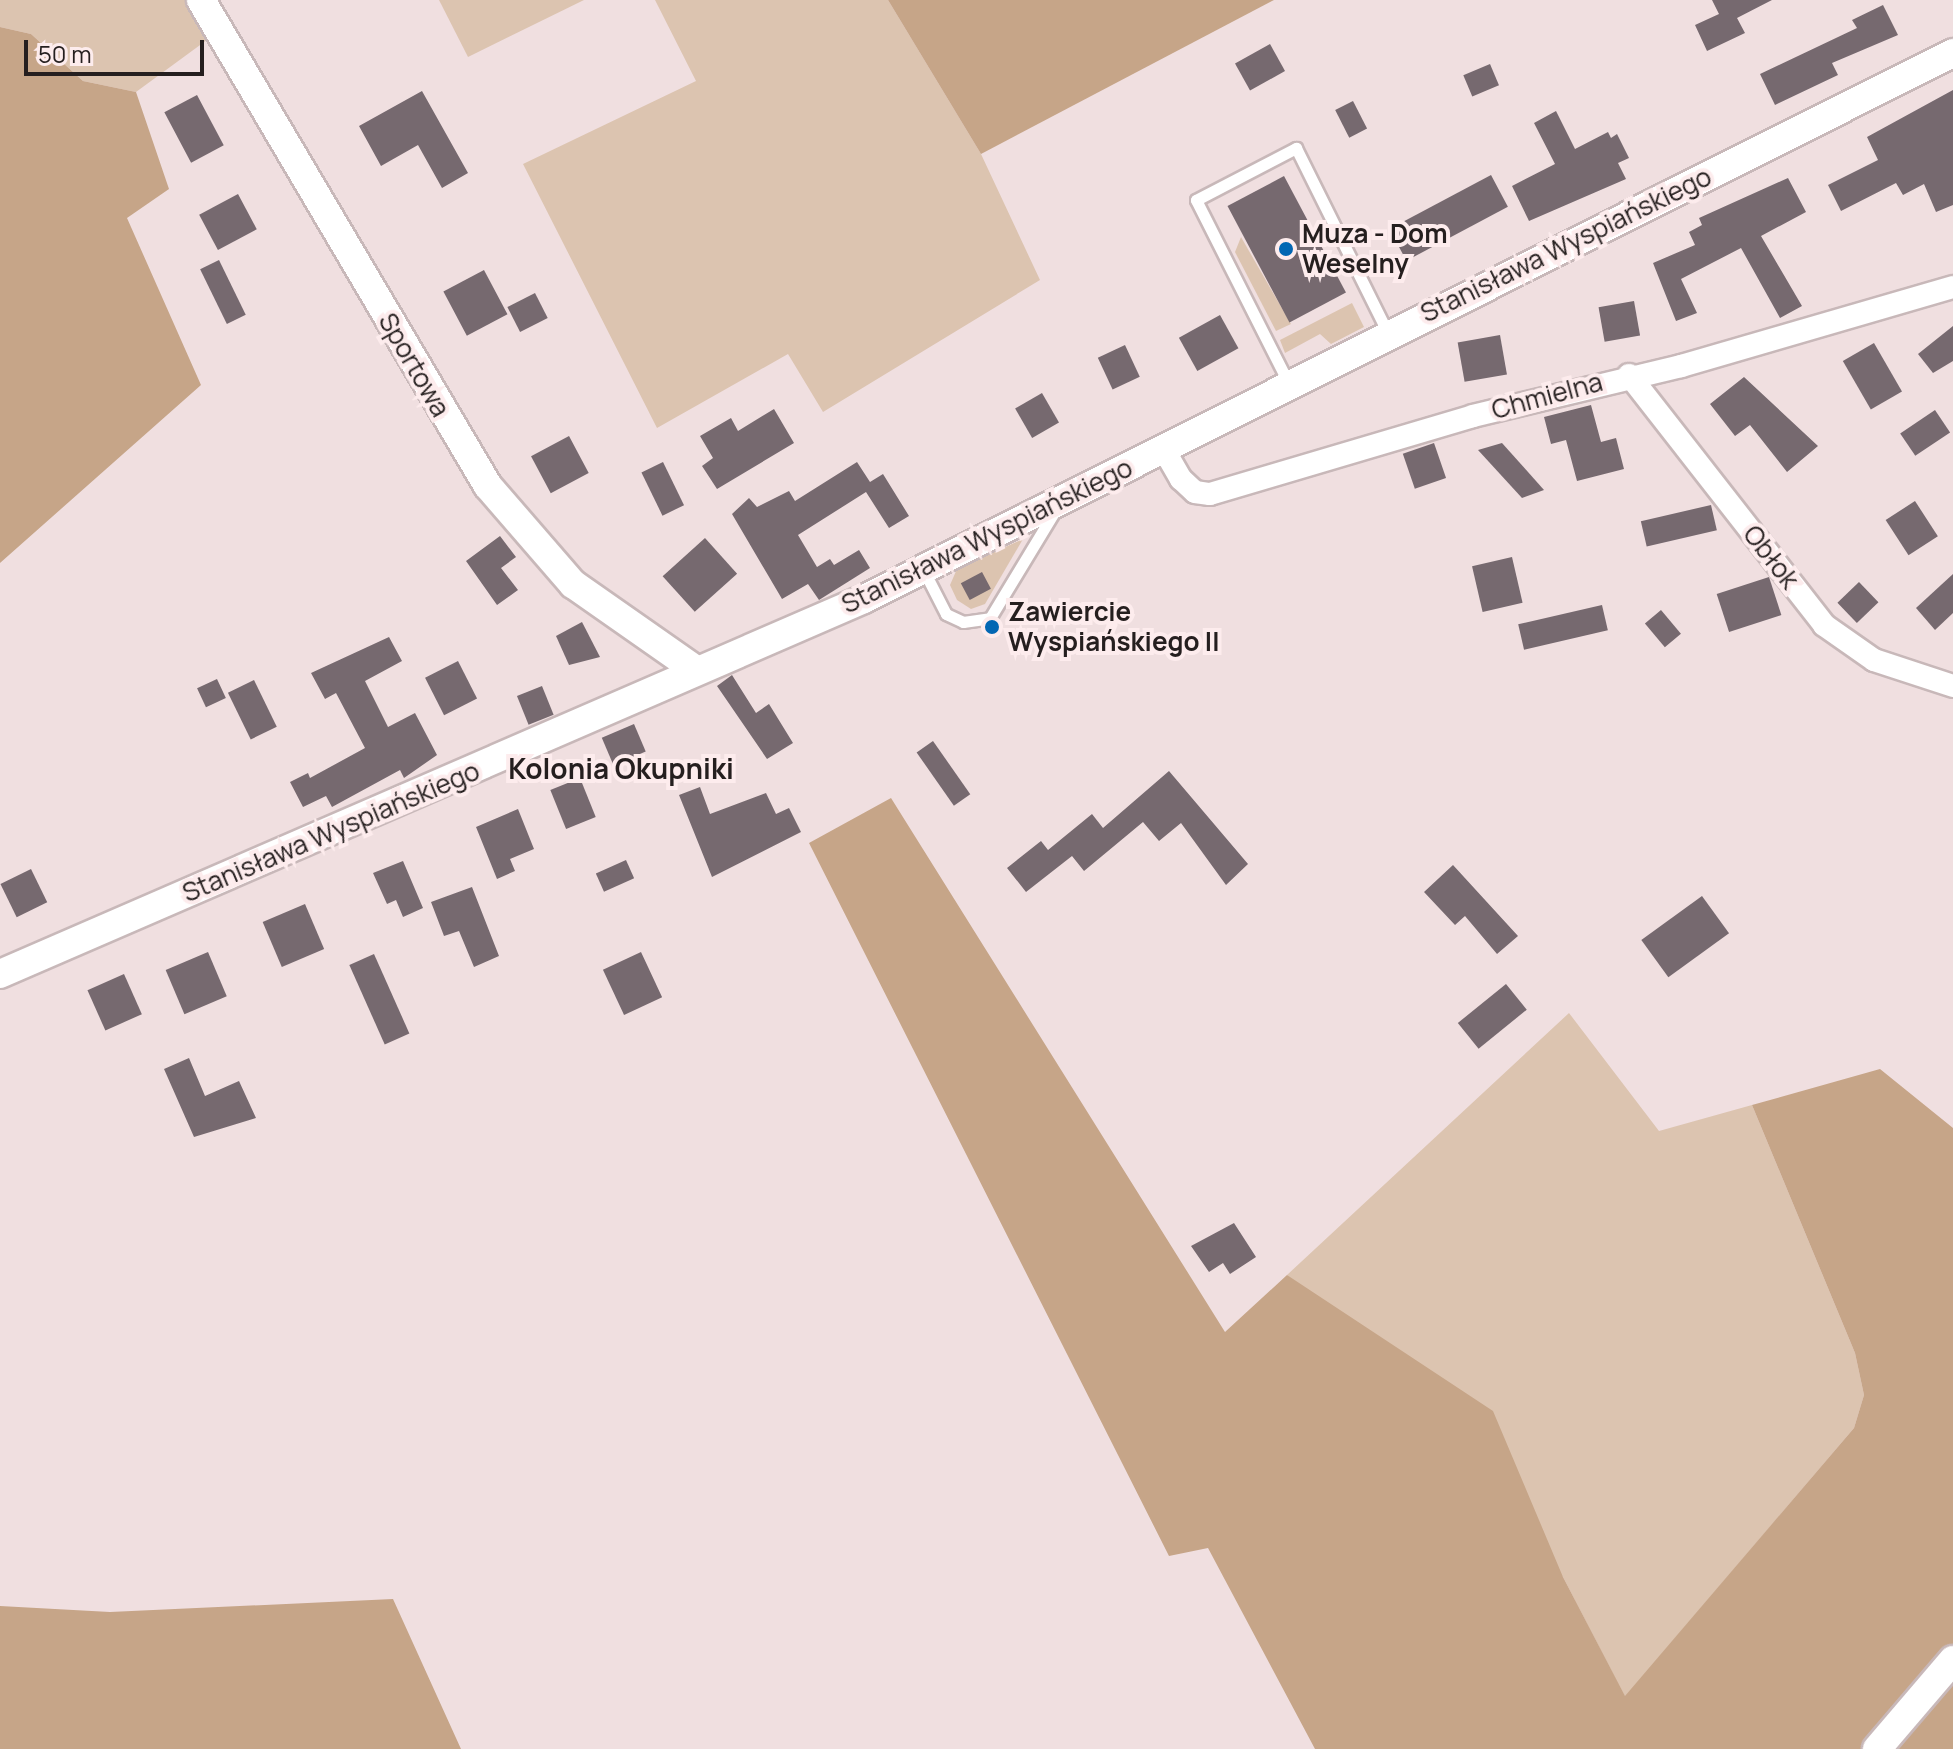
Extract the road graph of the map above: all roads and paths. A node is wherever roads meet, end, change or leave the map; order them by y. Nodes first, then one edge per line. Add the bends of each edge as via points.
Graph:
1 (201, 0) edge
2 (1953, 53) edge
3 (1953, 287) edge
4 (1388, 333) junction
5 (1629, 375) junction
6 (1288, 382) junction
7 (1163, 448) junction
8 (1062, 500) junction
9 (924, 570) junction
10 (696, 670) junction
11 (1953, 686) edge
12 (0, 974) edge
13 (1953, 1660) edge
14 (1877, 1749) edge

1 - 10 street, Sportowa via 488,486 573,584
2 - 4 street, Stanisława Wyspiańskiego
3 - 5 street, Chmielna
4 - 6 street, Stanisława Wyspiańskiego
4 - 6 lane via 1296,148 1196,200
5 - 7 street, Chmielna via 1210,494 1195,492 1181,479
5 - 11 street, Obłok via 1834,636 1901,672
6 - 7 street, Stanisława Wyspiańskiego
7 - 8 street, Stanisława Wyspiańskiego
8 - 9 street, Stanisława Wyspiańskiego
8 - 9 lane via 990,618 963,622 946,614
9 - 10 street, Stanisława Wyspiańskiego
10 - 12 street, Stanisława Wyspiańskiego
13 - 14 street

